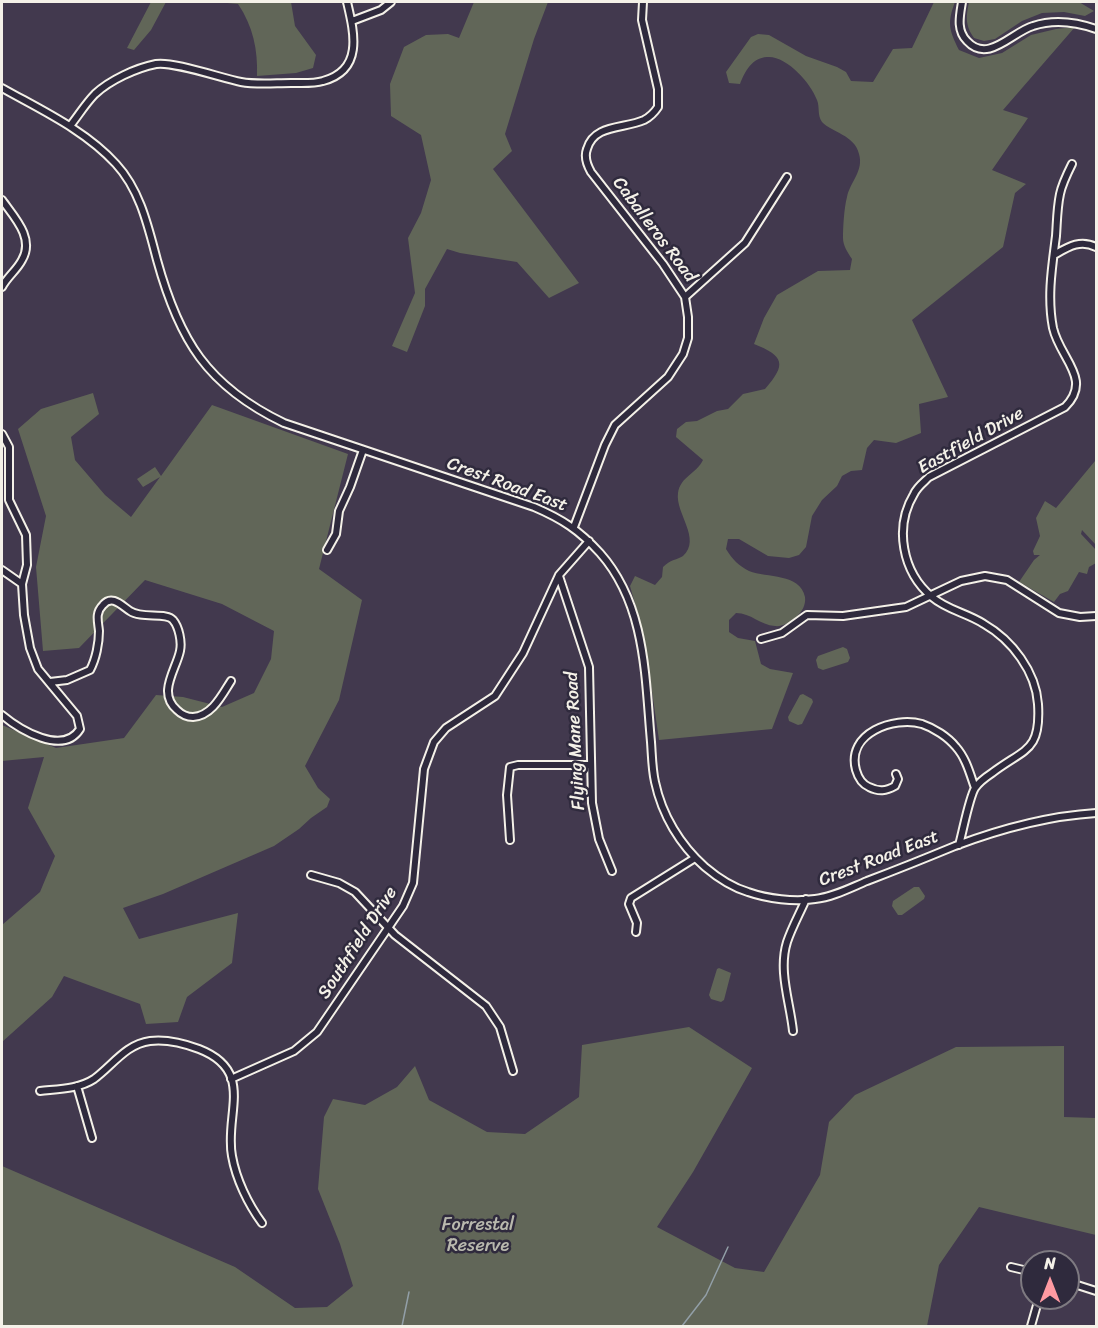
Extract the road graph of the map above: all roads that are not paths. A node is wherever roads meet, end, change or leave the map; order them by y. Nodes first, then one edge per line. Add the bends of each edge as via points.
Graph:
1 (346, 2) edge
2 (391, 2) edge
3 (643, 2) edge
4 (962, 2) edge
5 (352, 21) junction
6 (1096, 29) edge
7 (2, 88) edge
8 (70, 126) junction
9 (1072, 164) dead end
10 (787, 177) dead end
11 (2, 200) edge
12 (1096, 247) edge
13 (1054, 255) junction
14 (2, 287) edge
15 (686, 297) junction
16 (2, 434) edge
17 (363, 450) junction
18 (574, 527) junction
19 (589, 541) junction
20 (327, 550) dead end
21 (2, 570) edge
22 (559, 575) junction
23 (22, 584) junction
24 (931, 596) junction
25 (1096, 616) edge
26 (761, 639) dead end
27 (231, 681) dead end
28 (50, 682) junction
29 (2, 715) edge
30 (590, 765) junction
31 (896, 774) dead end
32 (975, 788) junction
33 (1096, 813) edge
34 (510, 840) dead end
35 (959, 845) junction
36 (695, 858) junction
37 (612, 871) dead end
38 (311, 875) dead end
39 (806, 899) junction
40 (388, 928) junction
41 (636, 932) dead end
42 (794, 1031) dead end
43 (513, 1071) dead end
44 (231, 1079) junction
45 (77, 1086) junction
46 (40, 1091) dead end
47 (92, 1138) dead end
48 (262, 1223) dead end
49 (1011, 1267) dead end
50 (1020, 1269) edge
51 (1080, 1286) edge
52 (1096, 1291) edge
53 (1035, 1310) edge
54 (1030, 1326) edge

1 - 5 street
2 - 5 street
3 - 15 street, Caballeros Road via 642,20 658,88 658,107 647,119 595,135 587,146 586,160 591,172
4 - 6 street via 962,35 979,49 998,46 1033,26 1079,23
5 - 8 street via 355,49 350,61 341,72 322,82 243,82 159,63 126,75 95,94
7 - 8 street, Crest Road East
8 - 17 street, Crest Road East via 116,164 131,186 181,327 210,372 257,410
9 - 13 street via 1060,195
10 - 15 street via 745,243
11 - 14 street via 22,229 27,244 22,260
12 - 13 street via 1075,244
13 - 24 street, Eastfield Drive via 1050,286 1053,329 1075,375 1077,390 1065,407 929,477 915,491 902,525 903,549
15 - 18 street, Caballeros Road via 688,338 683,354 668,376 615,425
16 - 23 street via 9,447 9,500 26,534 27,565
17 - 18 street, Crest Road East via 534,507
17 - 20 street via 339,511 336,534
18 - 19 street, Crest Road East
19 - 22 street, Southfield Drive
19 - 36 street, Crest Road East via 611,566 635,616 655,782 670,824
21 - 23 street
22 - 30 street, Flying Mane Road via 589,667
22 - 40 street, Southfield Drive via 523,653 495,696 446,728 429,751 423,769 413,883
23 - 28 street via 30,648 38,669
24 - 25 street via 967,579 996,577 1059,613
24 - 26 street via 906,607 861,614 807,615 782,633
24 - 32 street, Eastfield Drive via 1002,636 1016,651 1034,684 1038,702 1036,737 1030,747
27 - 28 street via 209,711 189,717 180,713 168,696 181,649 174,620 136,615 111,601 100,609 97,648 90,670
28 - 29 street via 77,716 80,729 75,736 63,741 35,736
30 - 34 street via 510,767
30 - 37 street, Flying Mane Road via 595,821
31 - 32 street via 895,786 888,790 867,787 855,767 859,746 878,727 921,724 943,734 957,747
32 - 35 street
33 - 35 street, Crest Road East via 1034,822
35 - 39 street, Crest Road East via 841,892
36 - 39 street, Crest Road East via 731,886 749,893
36 - 41 street via 631,898
38 - 40 street via 355,892
39 - 42 street via 784,958
40 - 43 street via 486,1006 500,1027
40 - 44 street, Southfield Drive via 317,1032 294,1051
44 - 45 street via 218,1060 206,1053 159,1040 131,1048 94,1079
44 - 48 street via 235,1099 232,1156 247,1197
45 - 46 street
45 - 47 street
49 - 50 street
51 - 52 street
53 - 54 street

